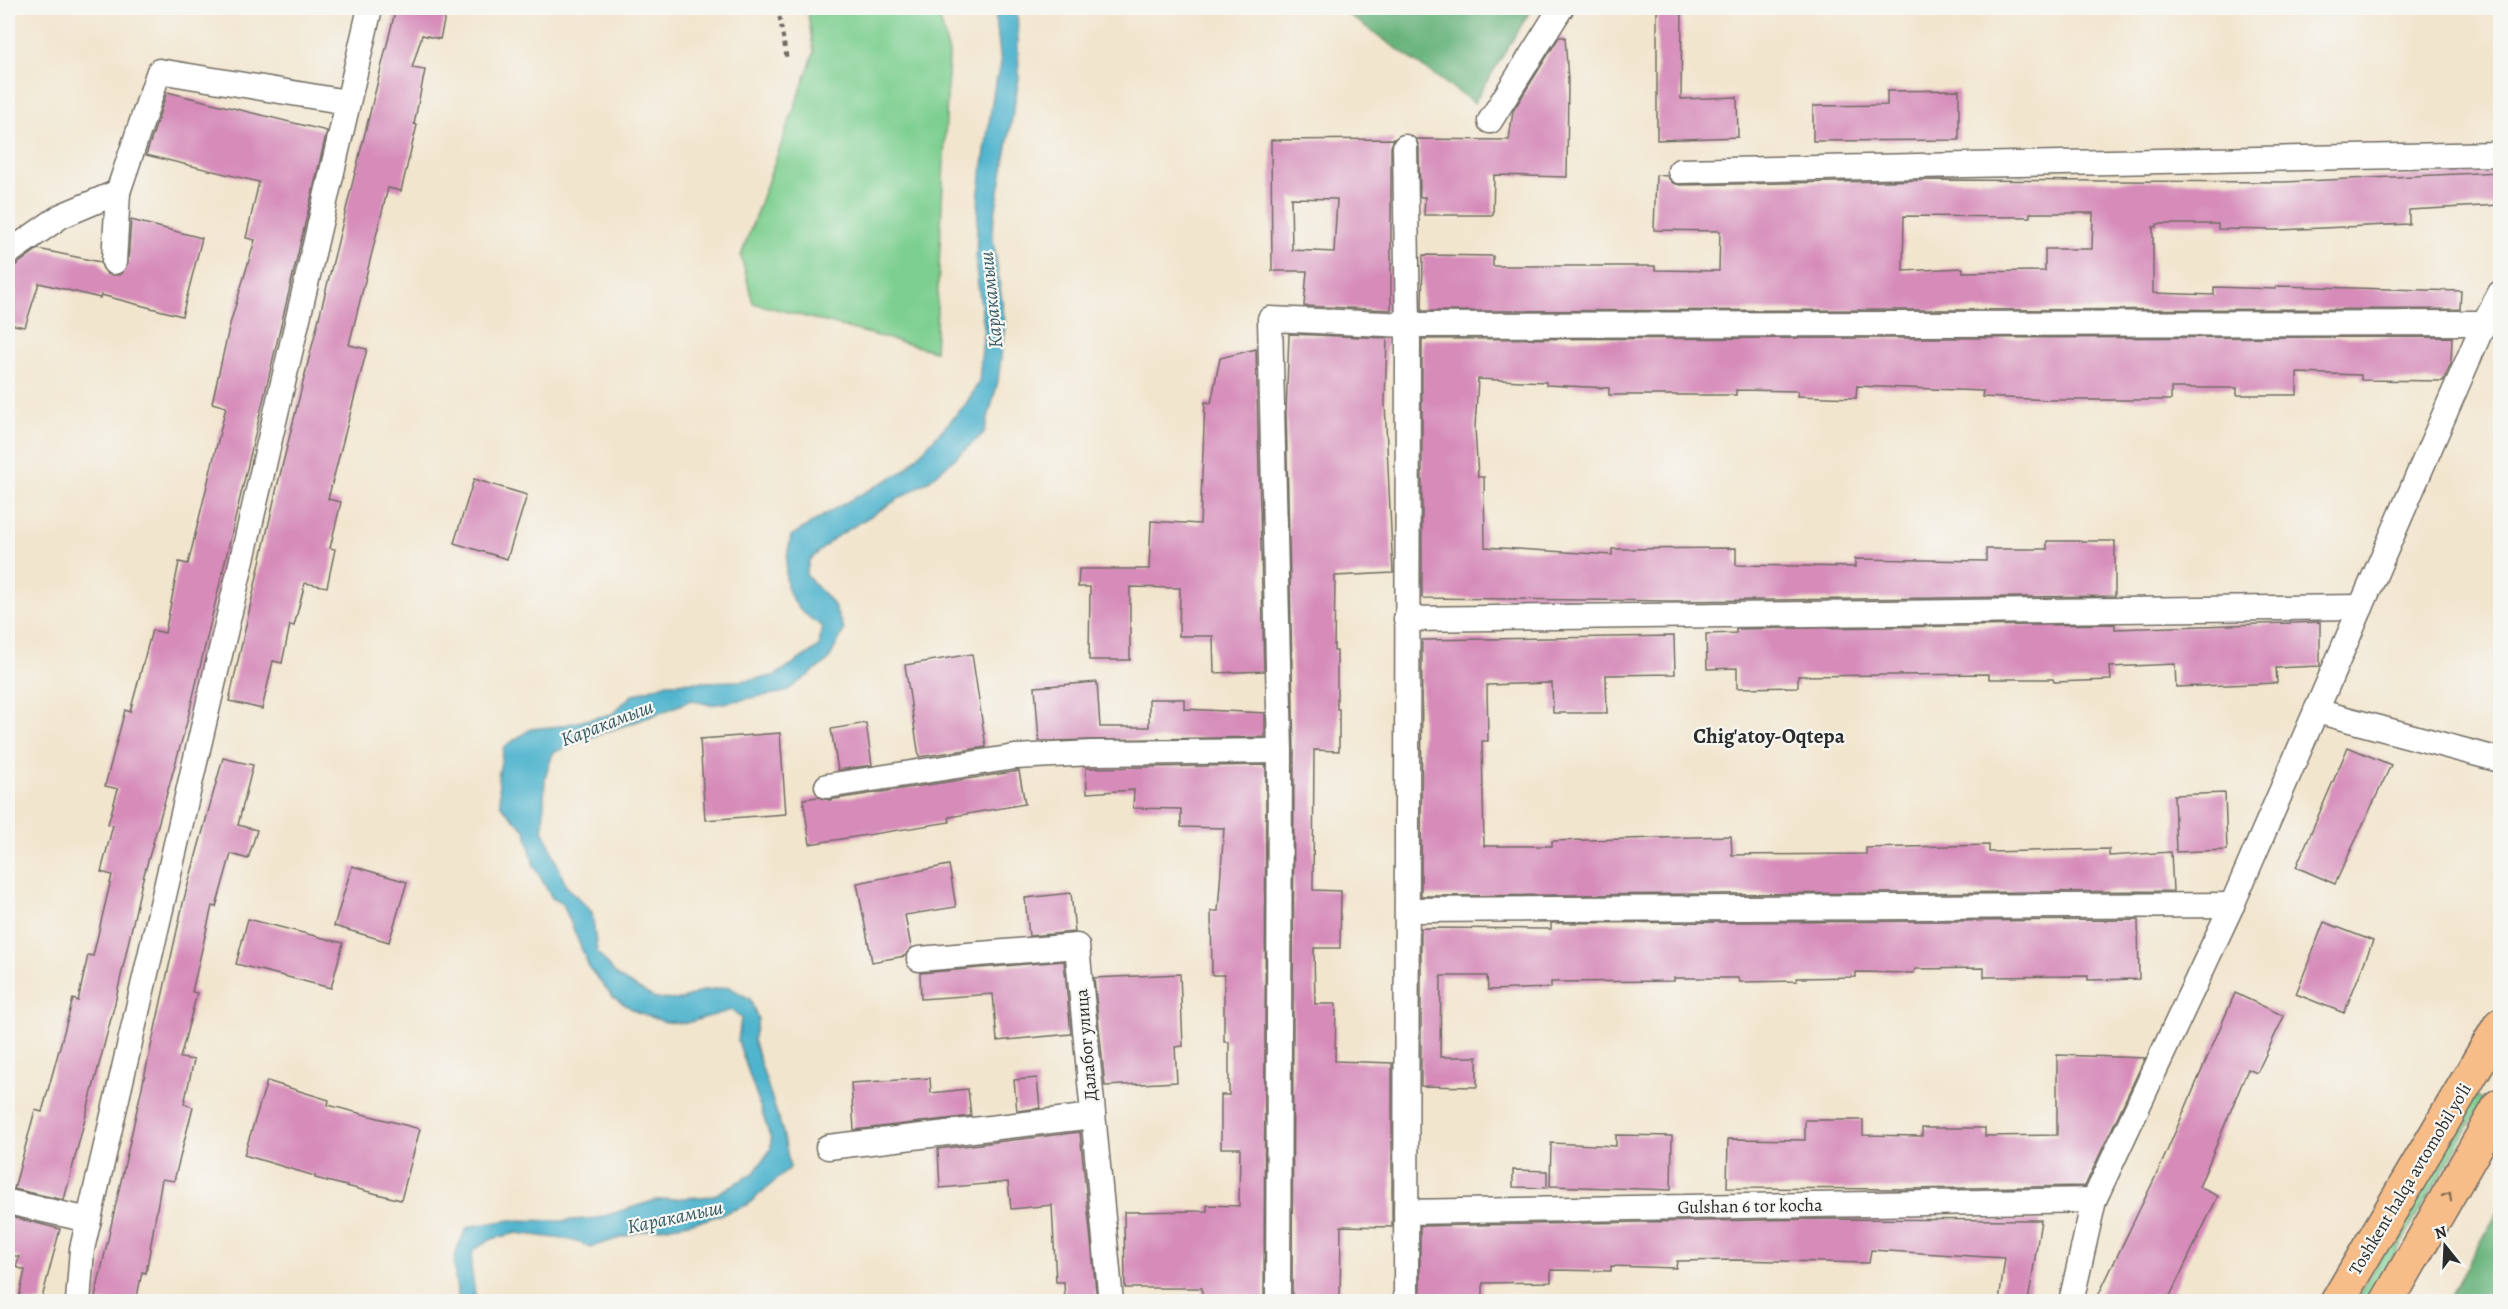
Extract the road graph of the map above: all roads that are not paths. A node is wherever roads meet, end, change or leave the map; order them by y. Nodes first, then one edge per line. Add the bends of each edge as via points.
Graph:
1 (370, 8) edge
2 (1561, 8) edge
3 (347, 102) junction
4 (1490, 121) dead end
5 (1405, 147) dead end
6 (2500, 154) edge
7 (1680, 171) dead end
8 (118, 192) junction
9 (8, 253) edge
10 (114, 262) dead end
11 (2500, 293) edge
12 (2484, 322) junction
13 (1408, 325) junction
14 (2361, 607) junction
15 (1406, 620) junction
16 (2316, 711) junction
17 (1280, 751) junction
18 (2500, 760) edge
19 (827, 786) dead end
20 (2232, 905) junction
21 (1408, 910) junction
22 (919, 959) dead end
23 (2500, 1025) edge
24 (2486, 1080) edge
25 (2500, 1106) edge
26 (1093, 1116) junction
27 (828, 1147) dead end
28 (2094, 1200) junction
29 (8, 1202) edge
30 (1406, 1212) junction
31 (89, 1220) junction
32 (78, 1302) edge
33 (1111, 1302) edge
34 (1278, 1302) edge
35 (1406, 1302) edge
36 (2071, 1302) edge
37 (2337, 1302) edge
38 (2387, 1302) edge

1 - 3 street
2 - 4 street
3 - 8 street via 159,71
3 - 31 street
5 - 13 street
6 - 7 street
8 - 9 street via 61,216
8 - 10 street
11 - 12 street
12 - 13 street
12 - 14 street
13 - 15 street
13 - 17 street via 1270,319
14 - 15 street
14 - 16 street
15 - 21 street
16 - 18 street
16 - 20 street
17 - 19 street via 1015,757
17 - 34 street
20 - 21 street
20 - 28 street
21 - 30 street
22 - 26 street, Далабог улица via 1077,946
23 - 24 highway, Toshkent halqa avtomobil yo'li
24 - 37 highway, Toshkent halqa avtomobil yo'li
38 -> 25 highway
26 - 27 street
26 - 33 street, Далабог улица
28 - 30 street, Gulshan 6 tor kocha
28 - 36 street
29 - 31 street
30 - 35 street
31 - 32 street via 82,1249

